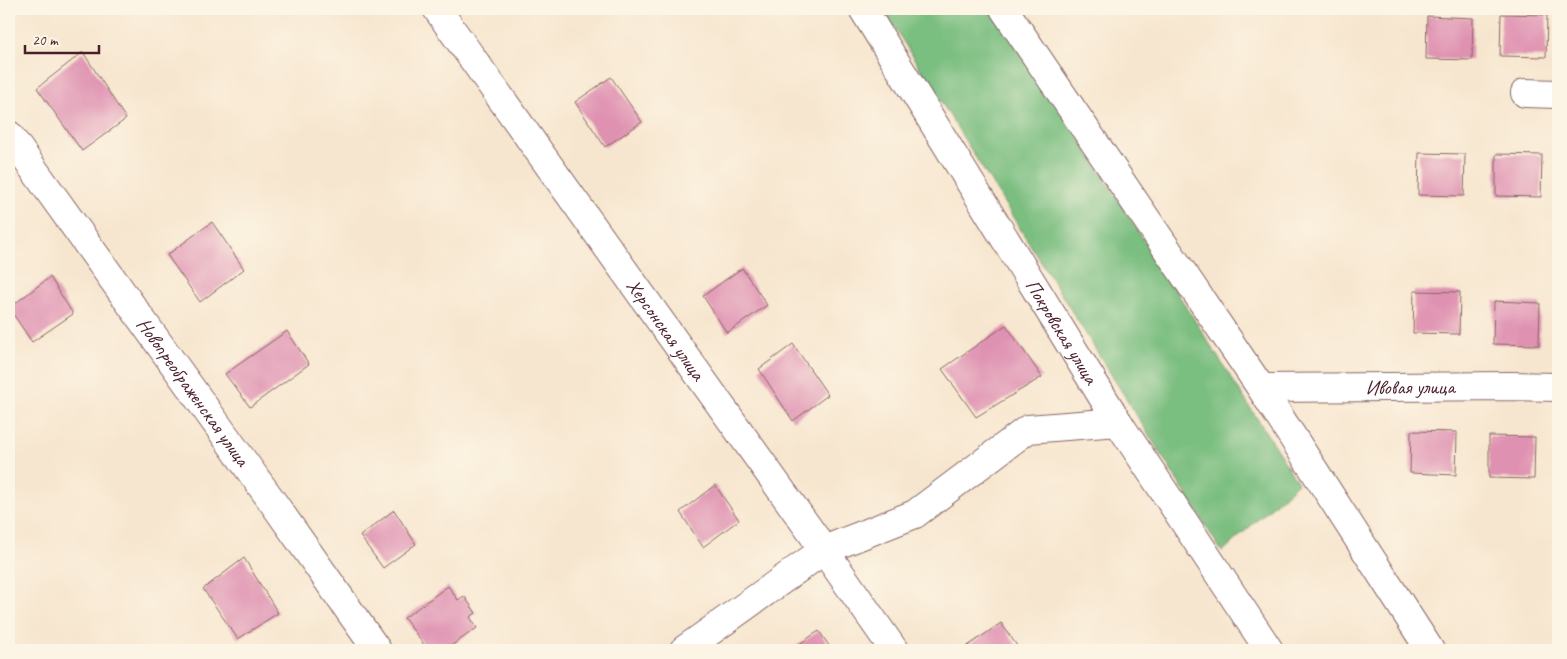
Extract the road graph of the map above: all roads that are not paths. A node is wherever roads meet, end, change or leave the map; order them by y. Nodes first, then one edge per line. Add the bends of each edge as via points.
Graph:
1 (437, 9) edge
2 (863, 9) edge
3 (1004, 9) edge
4 (1525, 93) dead end
5 (1558, 94) edge
6 (9, 135) edge
7 (1558, 387) edge
8 (1261, 388) junction
9 (1118, 422) junction
10 (824, 550) junction
11 (377, 650) edge
12 (684, 650) edge
13 (894, 650) edge
14 (1269, 650) edge
15 (1430, 650) edge

1 - 10 street, Херсонская улица
2 - 9 street, Покровская улица
3 - 8 street
4 - 5 street
6 - 11 street, Новопреображенская улица
7 - 8 street, Ивовая улица
8 - 15 street
9 - 10 street via 1028,429 915,514
9 - 14 street, Покровская улица
10 - 12 street
10 - 13 street, Херсонская улица

